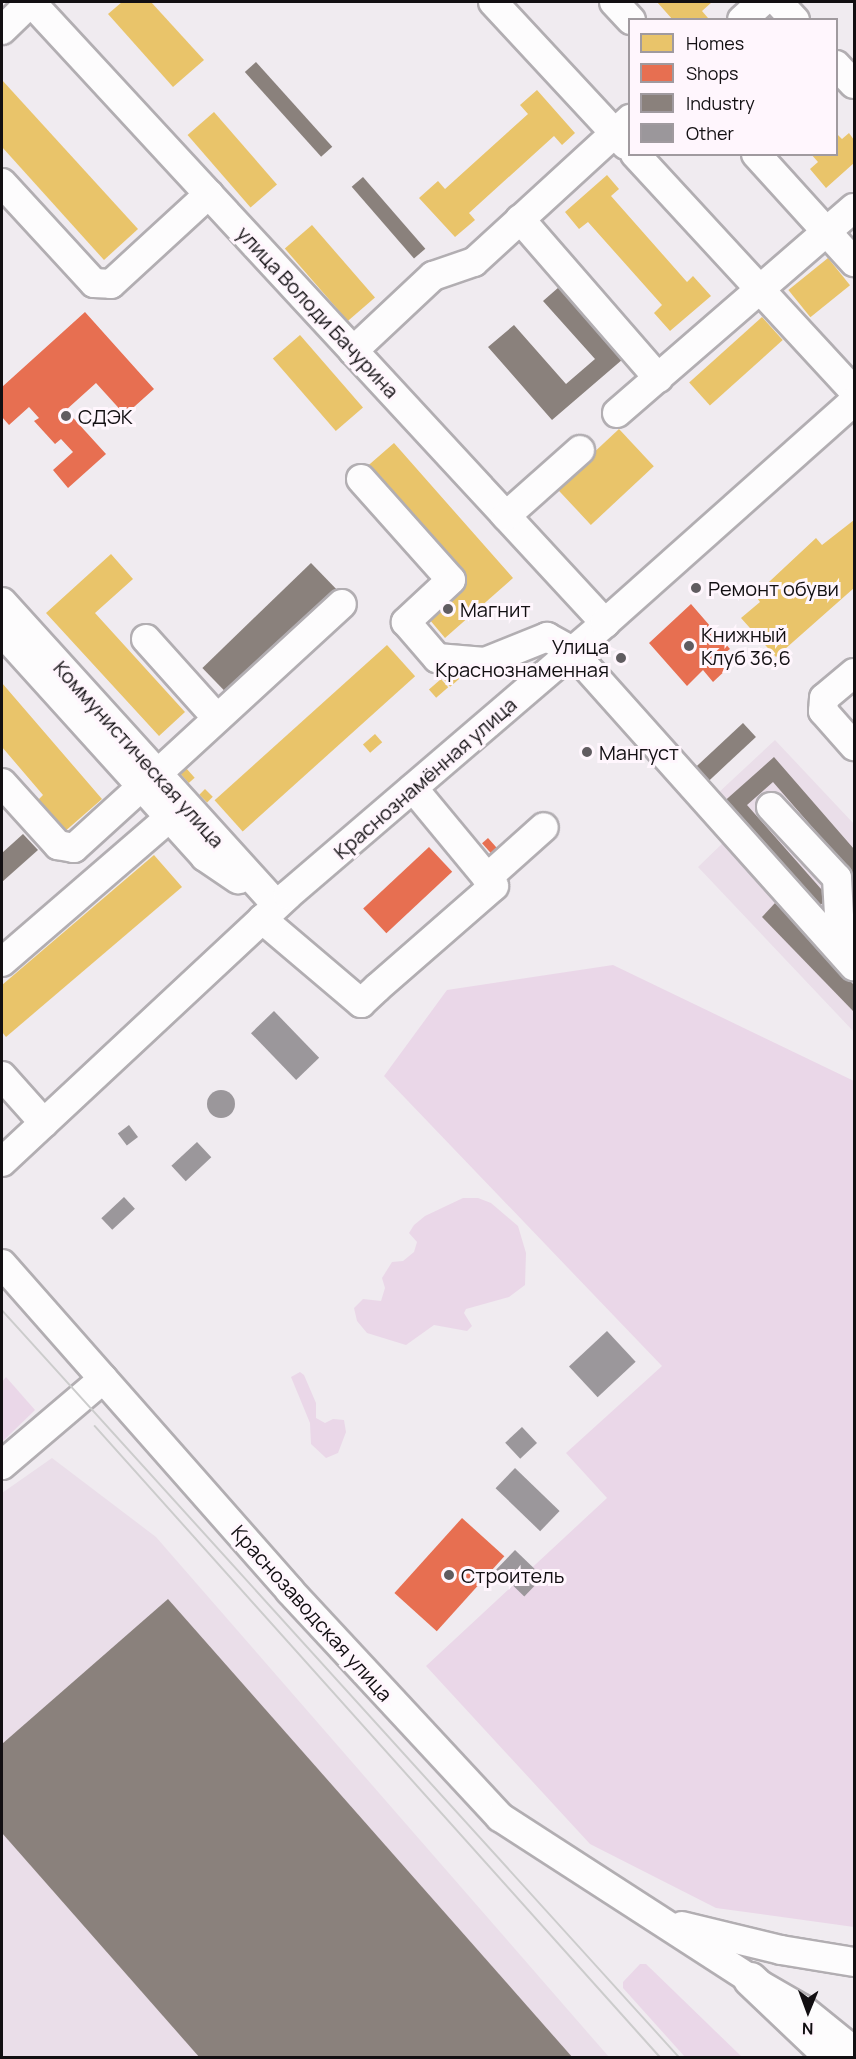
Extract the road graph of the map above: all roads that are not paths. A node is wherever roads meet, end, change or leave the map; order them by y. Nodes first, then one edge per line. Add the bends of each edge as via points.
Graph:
1 (31, 2) edge
2 (493, 2) edge
3 (614, 2) edge
4 (762, 2) edge
5 (778, 2) edge
6 (629, 18) edge
7 (744, 18) edge
8 (793, 18) edge
9 (2, 30) edge
10 (838, 66) edge
11 (855, 84) edge
12 (624, 134) edge
13 (636, 156) edge
14 (758, 156) edge
15 (2, 183) edge
16 (209, 194) junction
17 (855, 208) edge
18 (520, 219) junction
19 (827, 232) junction
20 (855, 262) edge
21 (760, 289) junction
22 (353, 351) junction
23 (658, 378) junction
24 (855, 392) edge
25 (855, 400) edge
26 (617, 413) dead end
27 (580, 450) dead end
28 (361, 479) dead end
29 (506, 516) junction
30 (2, 602) edge
31 (342, 604) dead end
32 (605, 623) junction
33 (2, 632) edge
34 (146, 639) dead end
35 (572, 651) junction
36 (855, 673) edge
37 (217, 718) junction
38 (855, 746) edge
39 (149, 780) junction
40 (2, 783) edge
41 (413, 788) junction
42 (771, 807) dead end
43 (177, 811) junction
44 (544, 827) dead end
45 (487, 878) junction
46 (269, 913) junction
47 (848, 958) edge
48 (2, 962) edge
49 (2, 1076) edge
50 (44, 1123) junction
51 (2, 1162) edge
52 (2, 1264) edge
53 (102, 1379) junction
54 (2, 1465) edge
55 (659, 1920) junction
56 (855, 1962) edge
57 (750, 1979) junction
58 (855, 2050) edge
59 (833, 2058) edge

1 - 9 street
1 - 16 street, улица Володи Бачурина
2 - 12 street
3 - 6 street
4 - 7 street
5 - 8 street
10 - 11 street
12 - 18 street
13 - 21 street
14 - 19 street
15 - 16 street via 94,283 111,284
16 - 22 street, улица Володи Бачурина
17 - 19 street
18 - 22 street via 474,262 433,276
18 - 23 street
19 - 20 street
19 - 21 street
21 - 23 street
21 - 24 street
22 - 29 street, улица Володи Бачурина
23 - 26 street
25 - 32 street, Краснознамённая улица
27 - 29 street
28 - 35 street via 451,580 406,622 437,658 485,662 547,637
29 - 32 street, улица Володи Бачурина
30 - 39 street, Коммунистическая улица
31 - 37 street
32 - 35 street, Краснознамённая улица
33 - 39 street
34 - 37 street
35 - 41 street, Краснознамённая улица
35 - 47 street
36 - 38 street via 824,699 823,711
37 - 39 street
39 - 40 street via 74,848 58,845
39 - 43 street, Коммунистическая улица
41 - 45 street
41 - 46 street, Краснознамённая улица
42 - 47 street via 837,878
43 - 46 street, Коммунистическая улица
43 - 48 street
44 - 45 street
45 - 46 street, Коммунистическая улица via 494,886 361,1003
46 - 50 street, Краснознамённая улица
49 - 50 street
50 - 51 street, Краснознамённая улица
52 - 53 street, Краснозаводская улица
53 - 54 street
53 - 55 street, Краснозаводская улица via 290,1591 500,1817
55 - 56 street via 780,1950
55 - 57 street, Краснозаводская улица
57 - 58 street, Краснозаводская улица via 802,2009
57 - 59 main road

